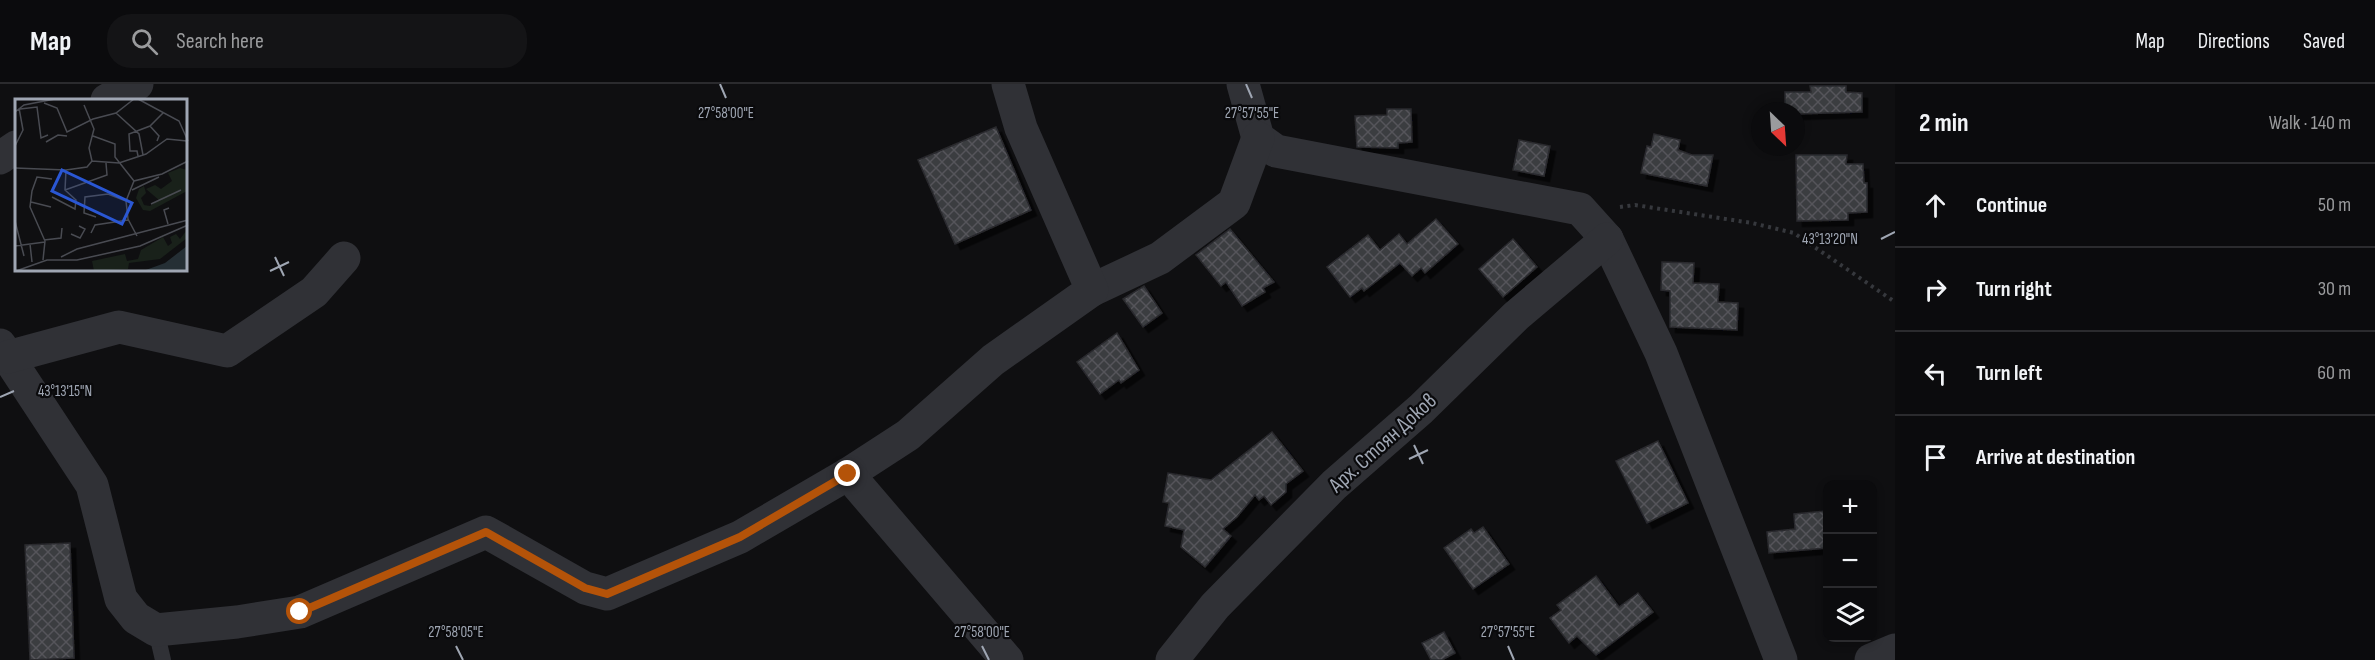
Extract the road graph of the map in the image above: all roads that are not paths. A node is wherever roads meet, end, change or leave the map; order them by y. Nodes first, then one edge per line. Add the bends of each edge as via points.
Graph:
1 (137, 84) edge
2 (1008, 84) edge
3 (1243, 84) edge
4 (109, 99) edge
5 (1258, 138) junction
6 (15, 148) edge
7 (0, 158) edge
8 (1607, 239) junction
9 (344, 258) dead end
10 (1092, 290) junction
11 (4, 351) edge
12 (848, 474) junction
13 (160, 645) edge
14 (1895, 650) edge
15 (1007, 660) edge
16 (1172, 660) edge
17 (1781, 660) edge
18 (1871, 660) edge

1 - 4 street
2 - 10 street via 1021,128
3 - 5 street
5 - 8 street via 1276,151 1580,209
5 - 10 street via 1234,202 1160,258
6 - 7 street
8 - 16 street, Арх. Стоян Доков via 1516,316 1421,409 1334,485 1215,606
8 - 17 street via 1661,353
9 - 11 street via 314,292 227,351 119,327
10 - 12 street via 993,360 908,435
11 - 13 street via 92,485 121,599
12 - 13 street via 740,537 607,594 585,588 486,532 300,612 237,622
12 - 15 street
14 - 18 street

